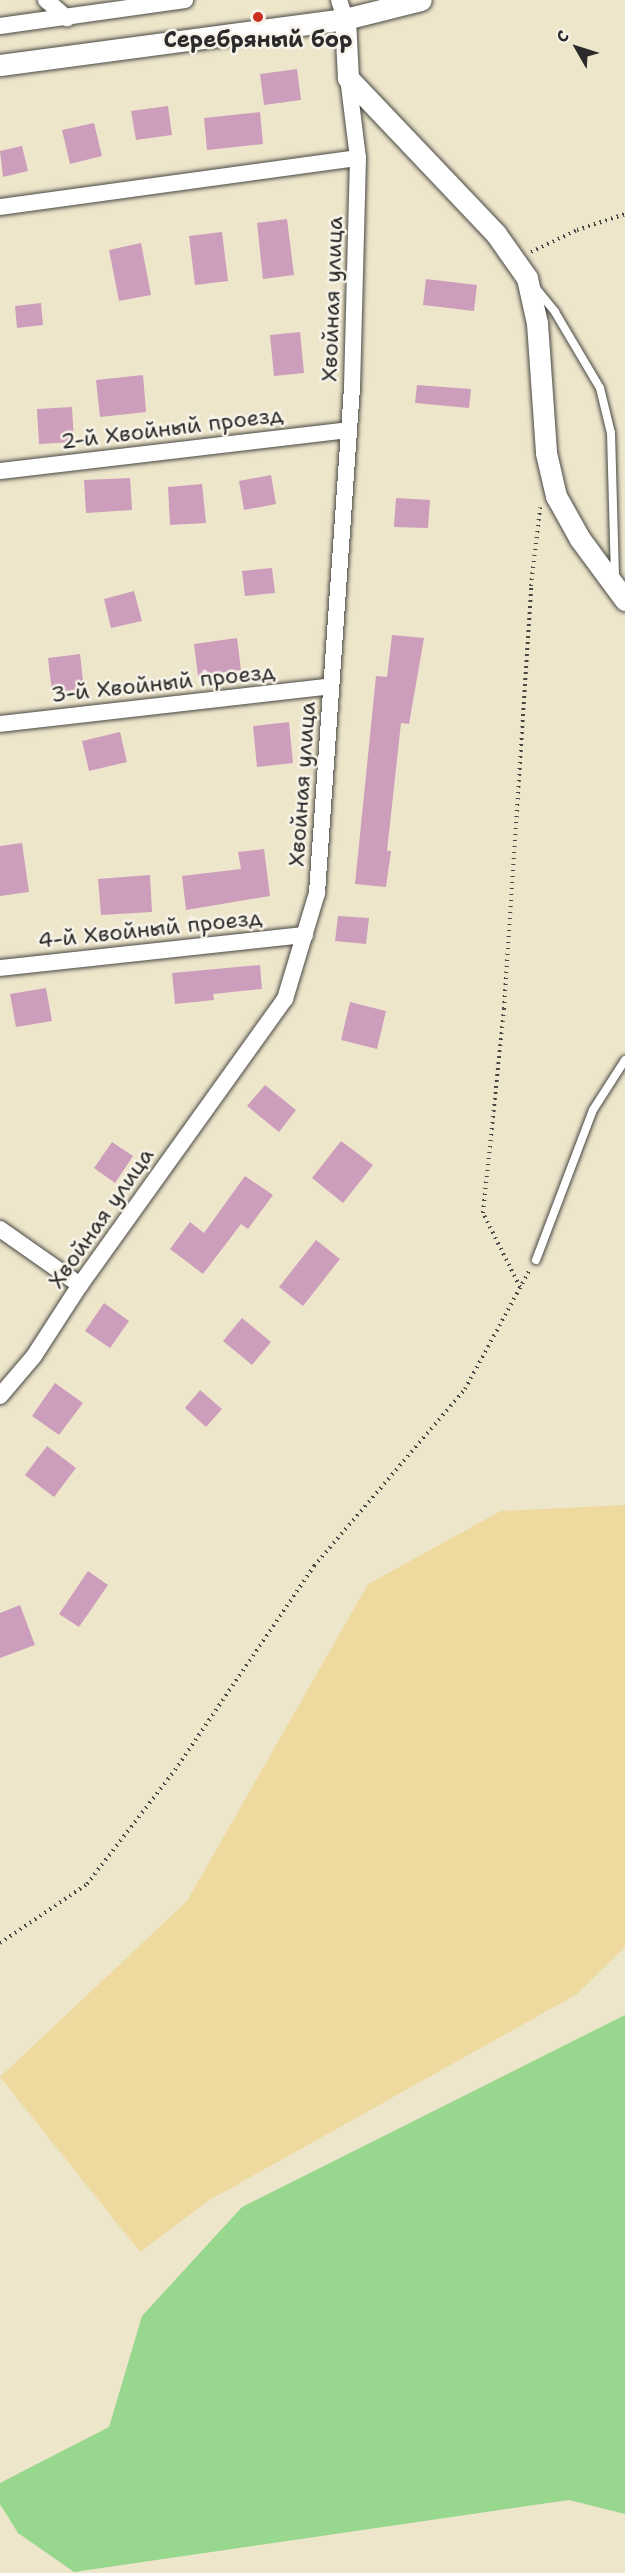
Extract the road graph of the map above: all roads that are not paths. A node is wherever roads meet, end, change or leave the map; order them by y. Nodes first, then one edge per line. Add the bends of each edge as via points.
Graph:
1 (46, 0) edge
2 (185, 0) edge
3 (421, 0) edge
4 (342, 9) edge
5 (67, 18) junction
6 (0, 26) edge
7 (0, 66) edge
8 (348, 78) junction
9 (358, 158) junction
10 (0, 207) edge
11 (527, 278) junction
12 (349, 430) junction
13 (0, 471) edge
14 (620, 593) edge
15 (331, 686) junction
16 (0, 724) edge
17 (305, 934) junction
18 (0, 968) edge
19 (625, 1060) edge
20 (0, 1229) edge
21 (536, 1260) road end
22 (80, 1285) junction
23 (0, 1396) edge

1 - 5 street
2 - 5 street
3 - 4 street
4 - 7 street
4 - 8 street
5 - 6 street
8 - 9 street, Хвойная улица
8 - 11 street via 496,234
9 - 10 street
9 - 12 street, Хвойная улица
11 - 14 street via 537,323 546,453 556,496 580,539
11 - 14 lane via 555,312 600,388 611,433
12 - 13 street, 2-й Хвойный проезд
12 - 15 street, Хвойная улица
15 - 16 street, 3-й Хвойный проезд
15 - 17 street, Хвойная улица via 317,893
17 - 18 street, 4-й Хвойный проезд
17 - 22 street, Хвойная улица via 285,999
19 - 21 lane via 593,1110
20 - 22 street
22 - 23 street, Хвойная улица via 34,1356

